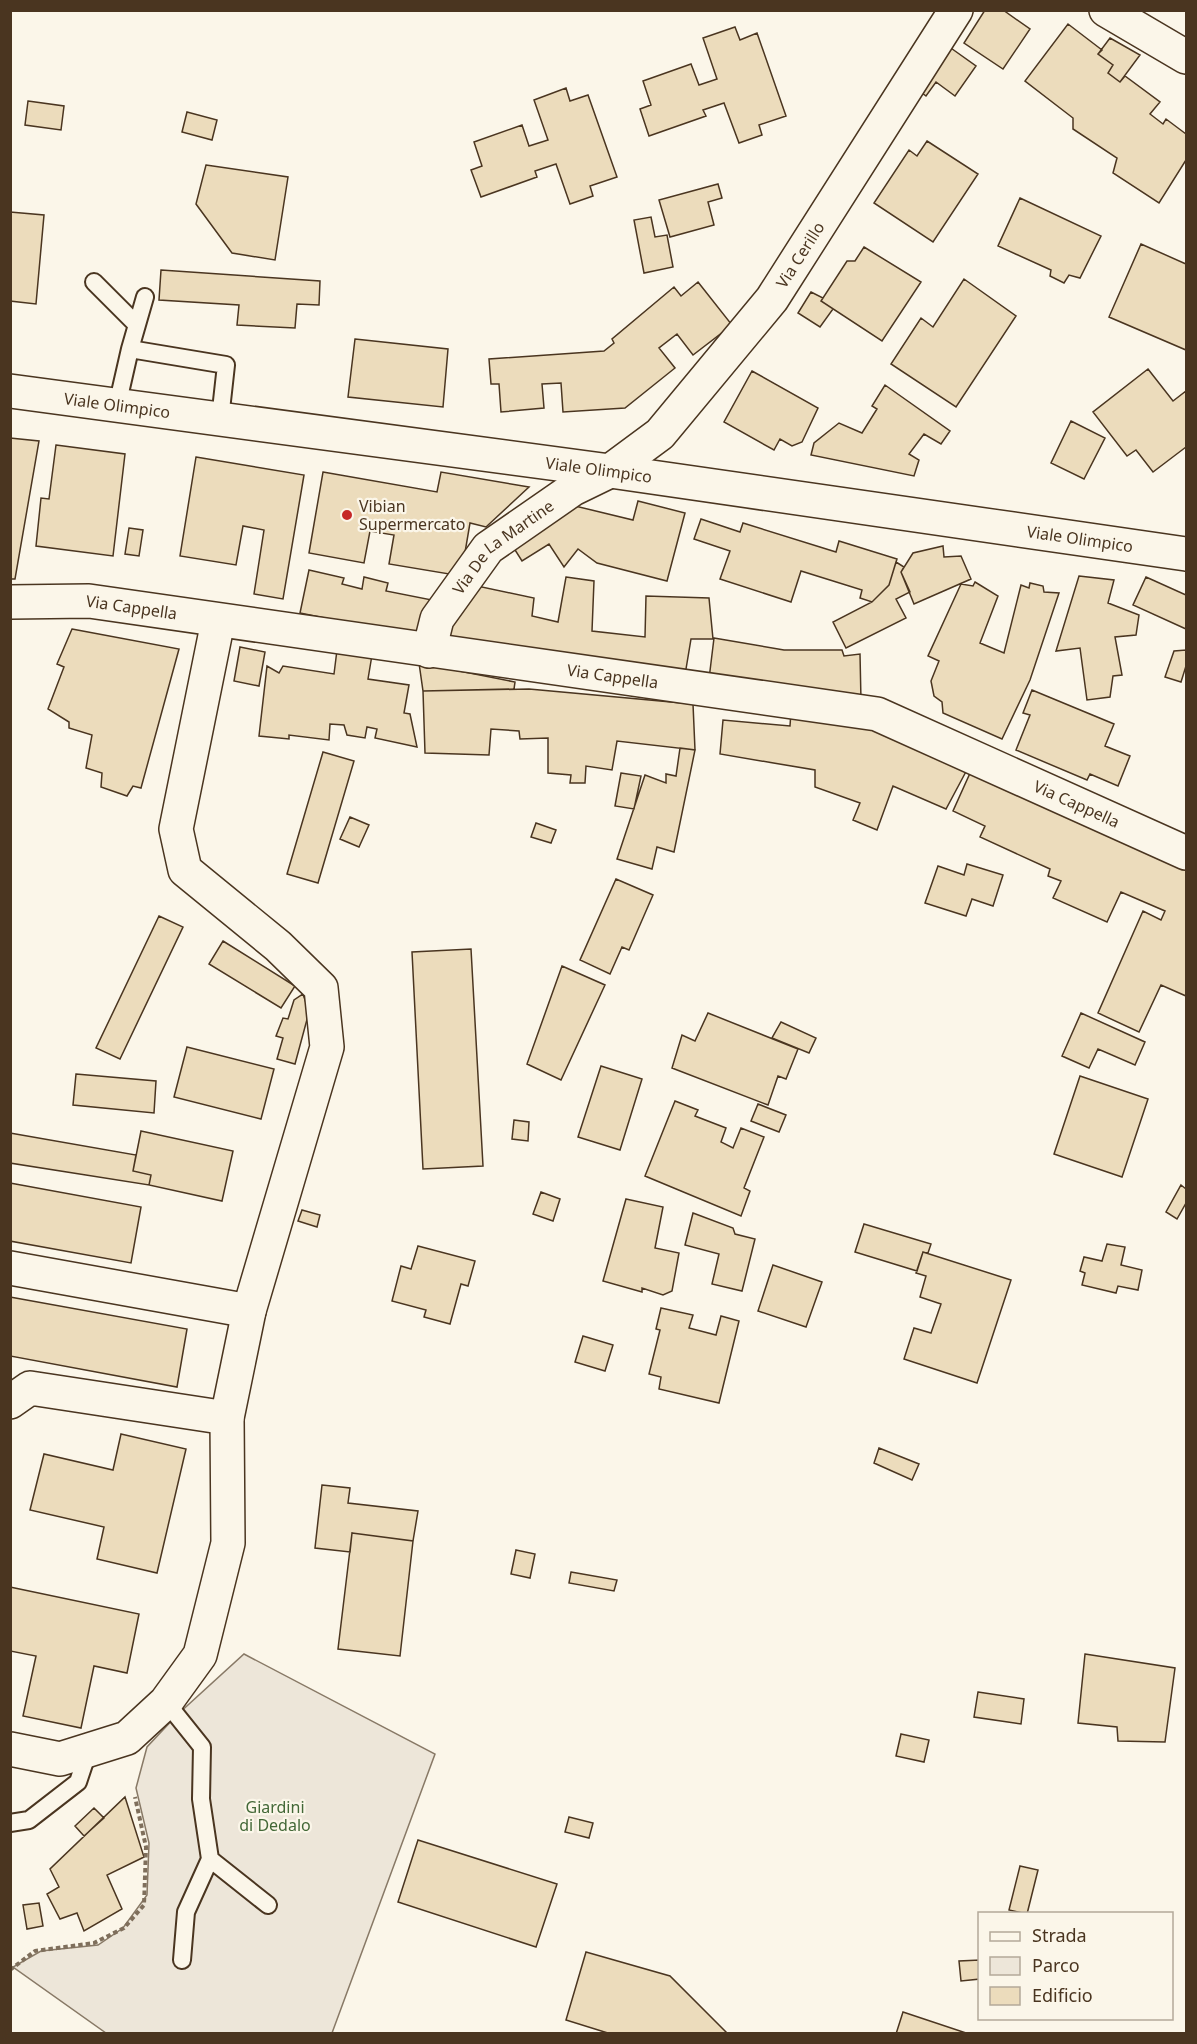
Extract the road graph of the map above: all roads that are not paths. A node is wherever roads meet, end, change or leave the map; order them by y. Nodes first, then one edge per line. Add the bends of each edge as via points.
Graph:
1 (956, 10) edge
2 (1106, 10) edge
3 (1186, 57) edge
4 (94, 282) dead end
5 (145, 297) dead end
6 (137, 325) junction
7 (130, 349) junction
8 (10, 391) edge
9 (117, 406) junction
10 (220, 418) junction
11 (610, 471) junction
12 (1186, 554) edge
13 (10, 602) edge
14 (218, 621) junction
15 (429, 651) junction
16 (1186, 853) edge
17 (10, 1268) edge
18 (249, 1311) junction
19 (10, 1402) edge
20 (227, 1418) junction
21 (166, 1702) junction
22 (10, 1749) edge
23 (88, 1752) junction
24 (10, 1823) edge
25 (210, 1859) junction
26 (268, 1905) dead end
27 (182, 1960) dead end

1 - 11 street, Via Cerillo via 772,299 660,434
2 - 3 street
4 - 6 lane
5 - 6 lane
6 - 7 lane
7 - 9 lane
7 - 10 lane via 226,365
8 - 9 street, Viale Olimpico
9 - 10 street, Viale Olimpico
10 - 11 street, Viale Olimpico
11 - 12 street, Viale Olimpico
11 - 15 street, Via De La Martine via 573,489 488,548 437,619
13 - 14 street, Via Cappella via 89,601
14 - 15 street, Via Cappella
14 - 18 street via 176,828 185,870 278,946 321,988 327,1047
15 - 16 street, Via Cappella via 877,714
17 - 18 street
18 - 20 street
19 - 20 street via 30,1388
20 - 21 street via 228,1543 200,1655
21 - 23 street via 127,1738
21 - 25 lane via 202,1747 201,1799
22 - 23 street via 60,1759
23 - 24 lane via 78,1782 29,1820
25 - 26 lane
25 - 27 lane via 186,1912

